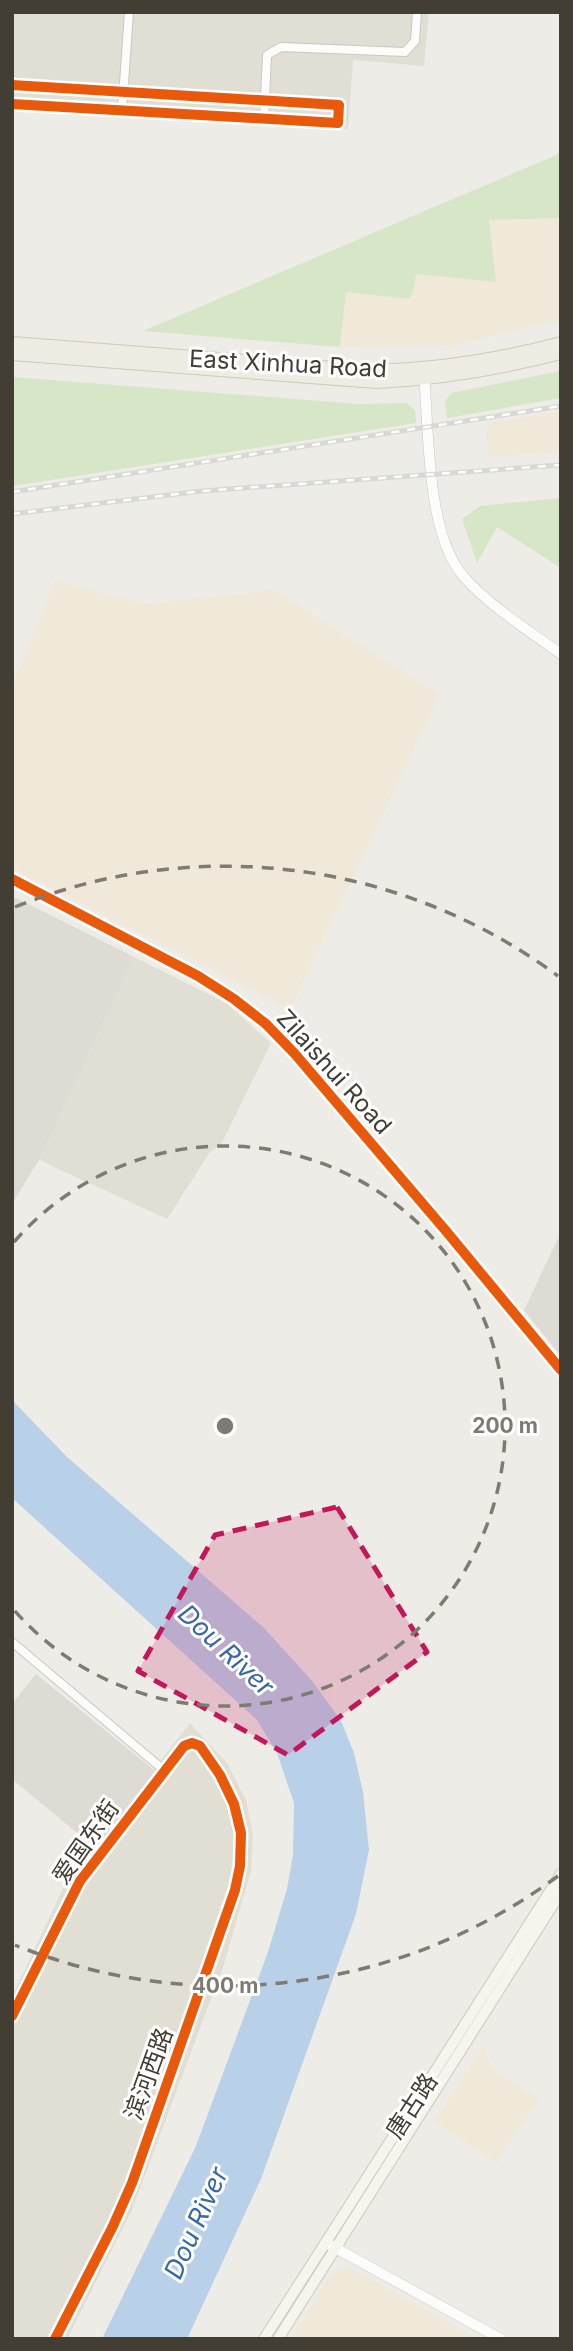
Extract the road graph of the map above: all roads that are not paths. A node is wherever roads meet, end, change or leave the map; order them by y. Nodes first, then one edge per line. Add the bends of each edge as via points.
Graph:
1 (129, 12) edge
2 (417, 12) edge
3 (12, 85) edge
4 (124, 92) junction
5 (264, 101) junction
6 (12, 104) edge
7 (122, 111) junction
8 (264, 119) junction
9 (12, 343) edge
10 (561, 343) edge
11 (561, 353) edge
12 (12, 354) edge
13 (424, 375) junction
14 (561, 654) edge
15 (12, 879) edge
16 (561, 1370) edge
17 (12, 1642) edge
18 (192, 1743) joint
19 (165, 1771) junction
20 (561, 1874) edge
21 (561, 1892) edge
22 (12, 2016) edge
23 (330, 2245) junction
24 (55, 2339) edge
25 (264, 2339) edge
26 (278, 2339) edge
27 (501, 2339) edge

1 - 4 street
2 - 5 street via 415,41 405,52 281,47 267,55
3 - 4 street
4 - 5 street
4 - 7 street
5 - 8 street
5 - 8 street via 339,106 338,123
6 - 7 street
7 - 8 street
9 - 13 main road, East Xinhua Road
10 - 13 main road, East Xinhua Road
11 - 13 main road, East Xinhua Road via 500,369
12 - 13 main road, East Xinhua Road via 376,382
13 - 14 street via 435,510 448,552 461,575 483,596
15 - 16 street, Zilaishui Road via 198,976 266,1024
17 - 19 street
18 - 19 street, 爱国东街 via 184,1746
18 - 24 street, 滨河西路 via 200,1746 214,1765 234,1804 241,1833 235,1890 132,2183
19 - 22 street, 爱国东街 via 80,1881
20 - 23 main road, 唐古路
21 - 23 main road, 唐古路
23 - 25 main road, 唐古路
23 - 26 main road, 唐古路
23 - 27 street

